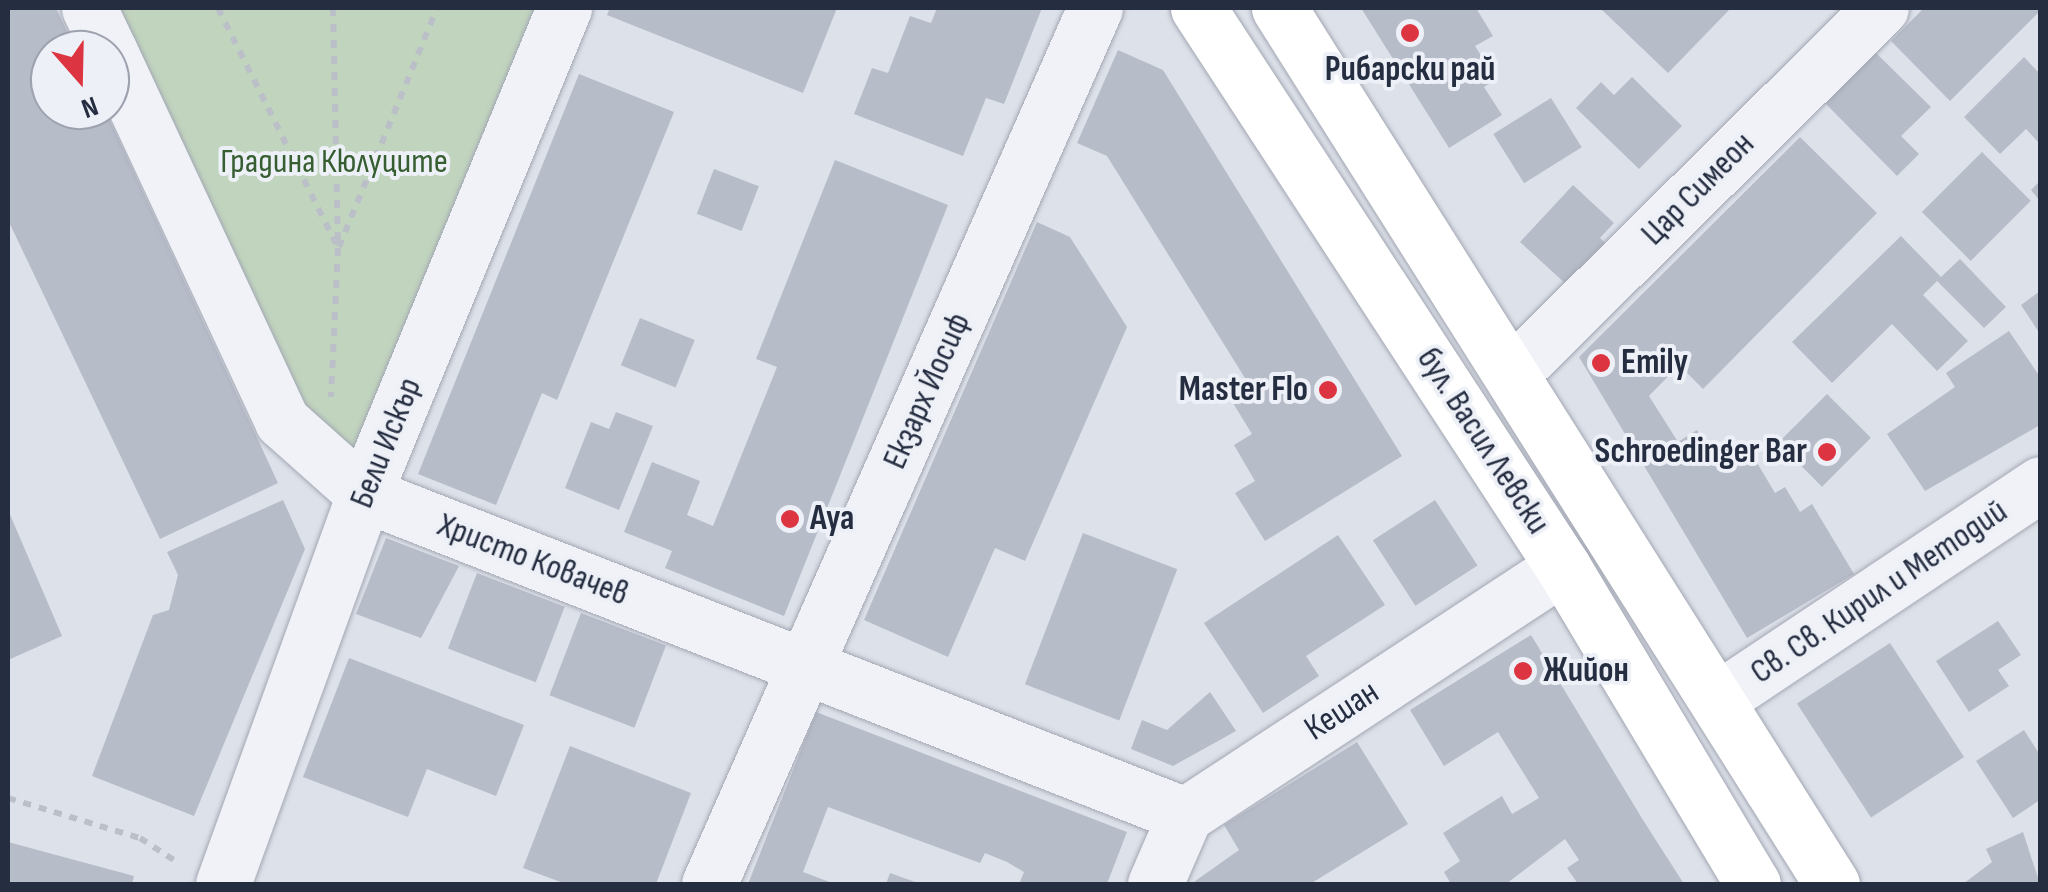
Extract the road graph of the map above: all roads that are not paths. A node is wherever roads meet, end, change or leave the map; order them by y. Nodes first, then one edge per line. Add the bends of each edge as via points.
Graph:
1 (564, 8) edge
2 (1095, 8) edge
3 (1198, 8) edge
4 (1279, 8) edge
5 (1881, 8) edge
6 (130, 94) edge
7 (1514, 372) junction
8 (2040, 484) edge
9 (364, 494) junction
10 (1564, 567) junction
11 (806, 667) junction
12 (1718, 699) junction
13 (1184, 815) junction
14 (202, 875) edge
15 (709, 884) edge
16 (1156, 884) edge
17 (1753, 884) edge
18 (1832, 884) edge

1 - 9 street, Бели Искър
2 - 11 street, Екзарх Йосиф
3 - 10 main road, бул. Васил Левски
4 - 7 main road, бул. Васил Левски
5 - 7 street, Цар Симеон
6 - 9 street, Христо Ковачев via 282,421
7 - 12 main road, бул. Васил Левски
8 - 12 street, Св. Св. Кирил и Методий
9 - 11 street, Христо Ковачев
9 - 14 street, Бели Искър
10 - 13 street, Кешан
10 - 17 main road, бул. Васил Левски
11 - 13 street, Христо Ковачев
11 - 15 street, Екзарх Йосиф
12 - 18 main road, бул. Васил Левски
13 - 16 street

